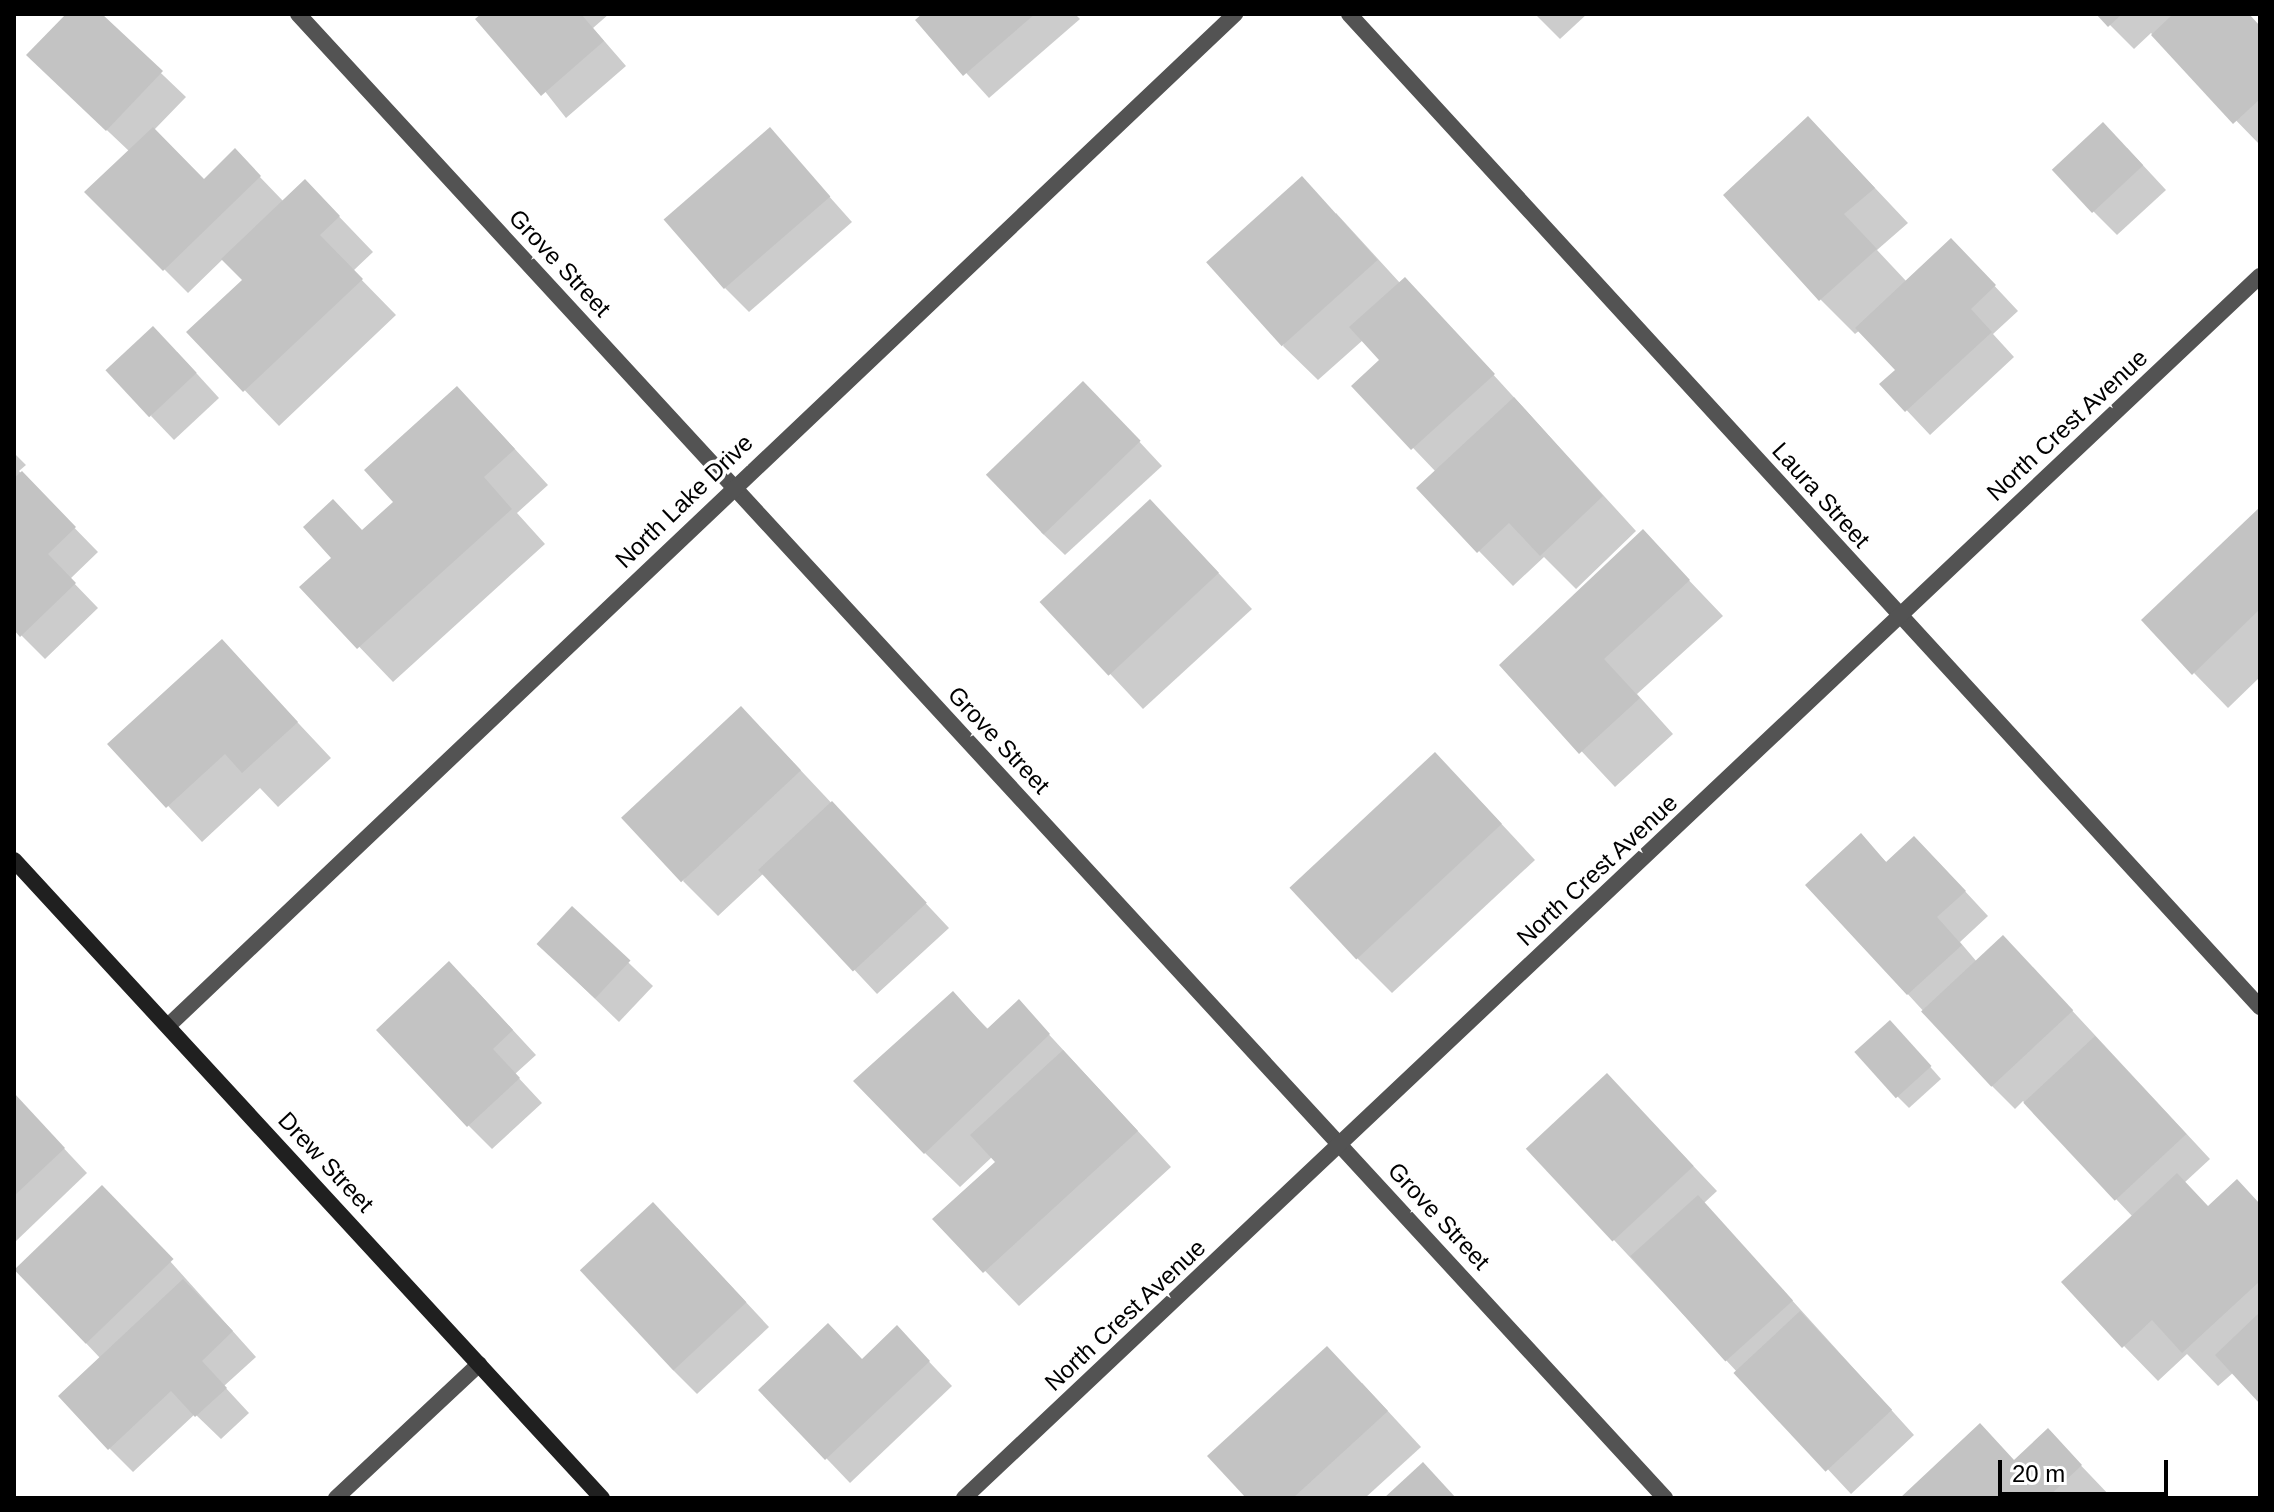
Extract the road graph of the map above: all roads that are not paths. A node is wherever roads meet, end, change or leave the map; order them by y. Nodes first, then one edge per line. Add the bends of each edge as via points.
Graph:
1 (298, 14) edge
2 (1235, 14) edge
3 (1349, 14) edge
4 (2260, 276) edge
5 (733, 487) junction
6 (1899, 617) junction
7 (14, 860) edge
8 (2260, 1007) edge
9 (168, 1026) junction
10 (1341, 1145) junction
11 (479, 1364) junction
12 (336, 1498) edge
13 (602, 1498) edge
14 (964, 1498) edge
15 (1665, 1498) edge

1 - 5 street, Grove Street
2 - 5 street, North Lake Drive
3 - 6 street, Laura Street
4 - 6 street, North Crest Avenue
5 - 9 street, North Lake Drive
5 - 10 street, Grove Street
6 - 8 street, Laura Street
6 - 10 street, North Crest Avenue
7 - 9 main road, Drew Street
9 - 11 main road, Drew Street
10 - 14 street, North Crest Avenue
10 - 15 street, Grove Street
11 - 12 street
11 - 13 main road, Drew Street

